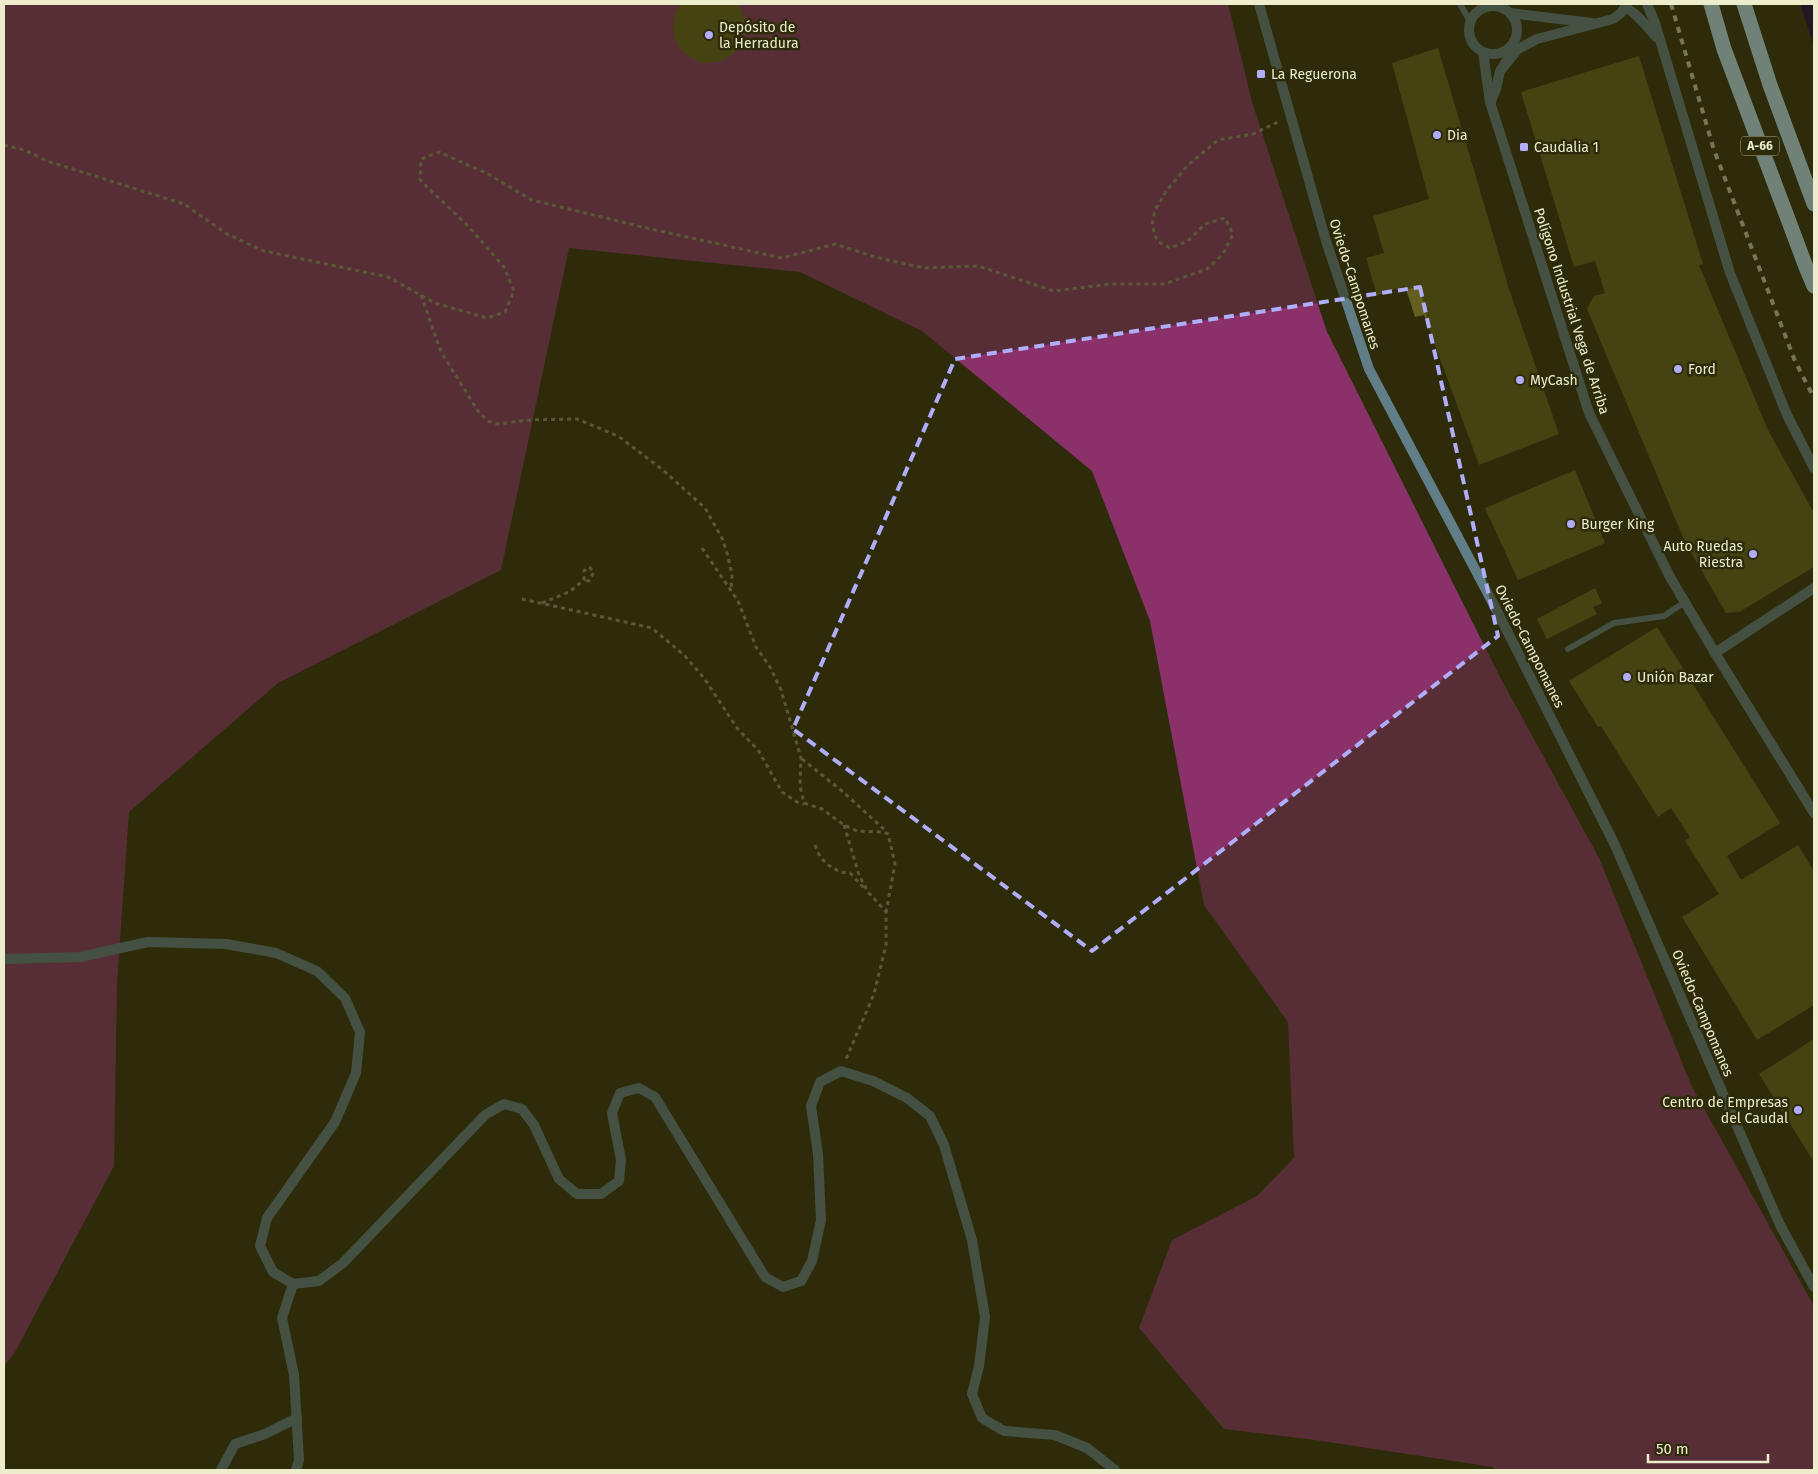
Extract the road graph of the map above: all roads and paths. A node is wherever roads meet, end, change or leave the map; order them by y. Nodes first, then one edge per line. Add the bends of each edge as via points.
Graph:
1 (1259, 4) edge
2 (1460, 4) edge
3 (1647, 4) edge
4 (1711, 4) edge
5 (1744, 4) edge
6 (1498, 5) edge
7 (1626, 5) edge
8 (1510, 13) junction
9 (1470, 21) junction
10 (1598, 24) junction
11 (1514, 41) junction
12 (1659, 41) junction
13 (1482, 52) junction
14 (1500, 71) junction
15 (1490, 102) junction
16 (1290, 116) junction
17 (4, 145) edge
18 (1814, 204) edge
19 (1814, 286) edge
20 (422, 295) junction
21 (1814, 468) edge
22 (702, 548) dead end
23 (584, 580) dead end
24 (1814, 588) edge
25 (731, 590) junction
26 (522, 599) dead end
27 (1685, 602) junction
28 (541, 603) junction
29 (1568, 649) dead end
30 (1715, 653) junction
31 (801, 758) junction
32 (810, 805) junction
33 (1814, 813) edge
34 (844, 825) junction
35 (888, 834) junction
36 (815, 845) dead end
37 (868, 892) junction
38 (886, 912) junction
39 (4, 959) edge
40 (841, 1072) junction
41 (293, 1284) junction
42 (1814, 1287) edge
43 (297, 1418) junction
44 (222, 1470) edge
45 (296, 1470) edge
46 (1115, 1470) edge

1 - 16 street, Oviedo-Campomanes
2 - 9 lane
3 - 12 street
4 - 19 highway, A-66 via 1724,49
5 - 18 highway, A-66
6 - 8 street
6 - 9 street via 1479,10
7 - 10 street via 1613,19
7 - 12 street via 1648,25
8 - 10 street
8 - 11 street via 1516,26
9 - 13 street, Polígono Industrial Vega de Arriba via 1469,36
10 - 14 street via 1528,43 1518,49
11 - 13 street via 1510,47 1497,53
11 - 14 lane
12 - 21 street via 1730,273 1787,415
13 - 15 street, Polígono Industrial Vega de Arriba
14 - 15 street
15 - 27 street, Polígono Industrial Vega de Arriba via 1589,413
16 - 20 path via 1252,134 1218,140 1188,165 1167,190 1155,210 1152,225 1158,241 1170,248 1188,241 1205,224 1225,218 1233,234 1223,254 1207,269 1164,284 1111,284 1054,291 978,266 924,268 835,244 782,258 532,200 488,174 439,152 422,159 420,180 468,226 504,267 514,291 505,312 486,318 436,303
16 - 42 street, Oviedo-Campomanes via 1326,241 1369,369 1614,844 1780,1225
17 - 20 path via 184,204 227,234 264,251 388,277
20 - 25 path via 441,352 488,421 497,424 576,419 618,436 705,508 727,553
22 - 25 path
23 - 28 path via 569,592
24 - 30 street
25 - 31 path via 756,647 781,690
26 - 28 path
27 - 29 lane via 1664,616 1614,623
27 - 30 street, Polígono Industrial Vega de Arriba
28 - 32 path via 652,628 661,634 704,678 737,728 758,750 782,792 797,802
30 - 33 street, Polígono Industrial Vega de Arriba
31 - 32 path via 802,798
31 - 35 path via 842,790
32 - 34 path via 822,809
34 - 35 path via 857,831
34 - 37 path via 858,875
35 - 38 path via 894,864
36 - 37 path via 828,865 850,873
37 - 38 path
38 - 40 path via 886,946 874,994
39 - 41 street via 80,957 148,942 226,944 276,952 318,971 346,998 360,1032 356,1073 335,1122 267,1218 260,1246 273,1272
40 - 41 street via 820,1082 811,1106 818,1154 821,1220 812,1261 801,1281 783,1287 765,1277 655,1097 639,1088 620,1093 612,1113 621,1160 620,1174 619,1181 601,1194 577,1194 559,1178 534,1125 522,1109 504,1104 485,1115 342,1263 319,1281
40 - 46 street via 873,1081 907,1098 930,1116 944,1144 972,1240 985,1317 972,1394 982,1418 1004,1431 1055,1435 1087,1448
41 - 43 street via 282,1318 294,1375
43 - 44 street via 235,1444
43 - 45 street via 299,1460

